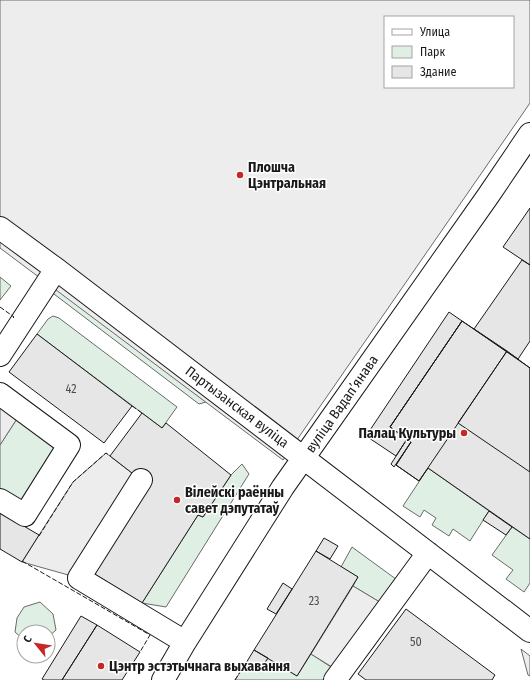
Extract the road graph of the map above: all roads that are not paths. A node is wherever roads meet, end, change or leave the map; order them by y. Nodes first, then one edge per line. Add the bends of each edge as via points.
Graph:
1 (530, 134) edge
2 (0, 228) edge
3 (56, 269) junction
4 (0, 355) edge
5 (0, 394) edge
6 (303, 458) junction
7 (141, 480) dead end
8 (0, 500) edge
9 (428, 553) junction
10 (530, 631) edge
11 (185, 642) junction
12 (163, 680) edge
13 (335, 680) edge

1 - 6 street, вуліца Вадапʼянава
2 - 3 street, Партызанская вуліца
3 - 4 street
3 - 6 street, Партызанская вуліца
5 - 8 street via 69,445 25,515
6 - 9 street, Партызанская вуліца
6 - 11 street, вуліца Вадапʼянава
7 - 11 street via 79,578
9 - 10 street, Партызанская вуліца
9 - 13 street
11 - 12 street, вуліца Вадапʼянава

